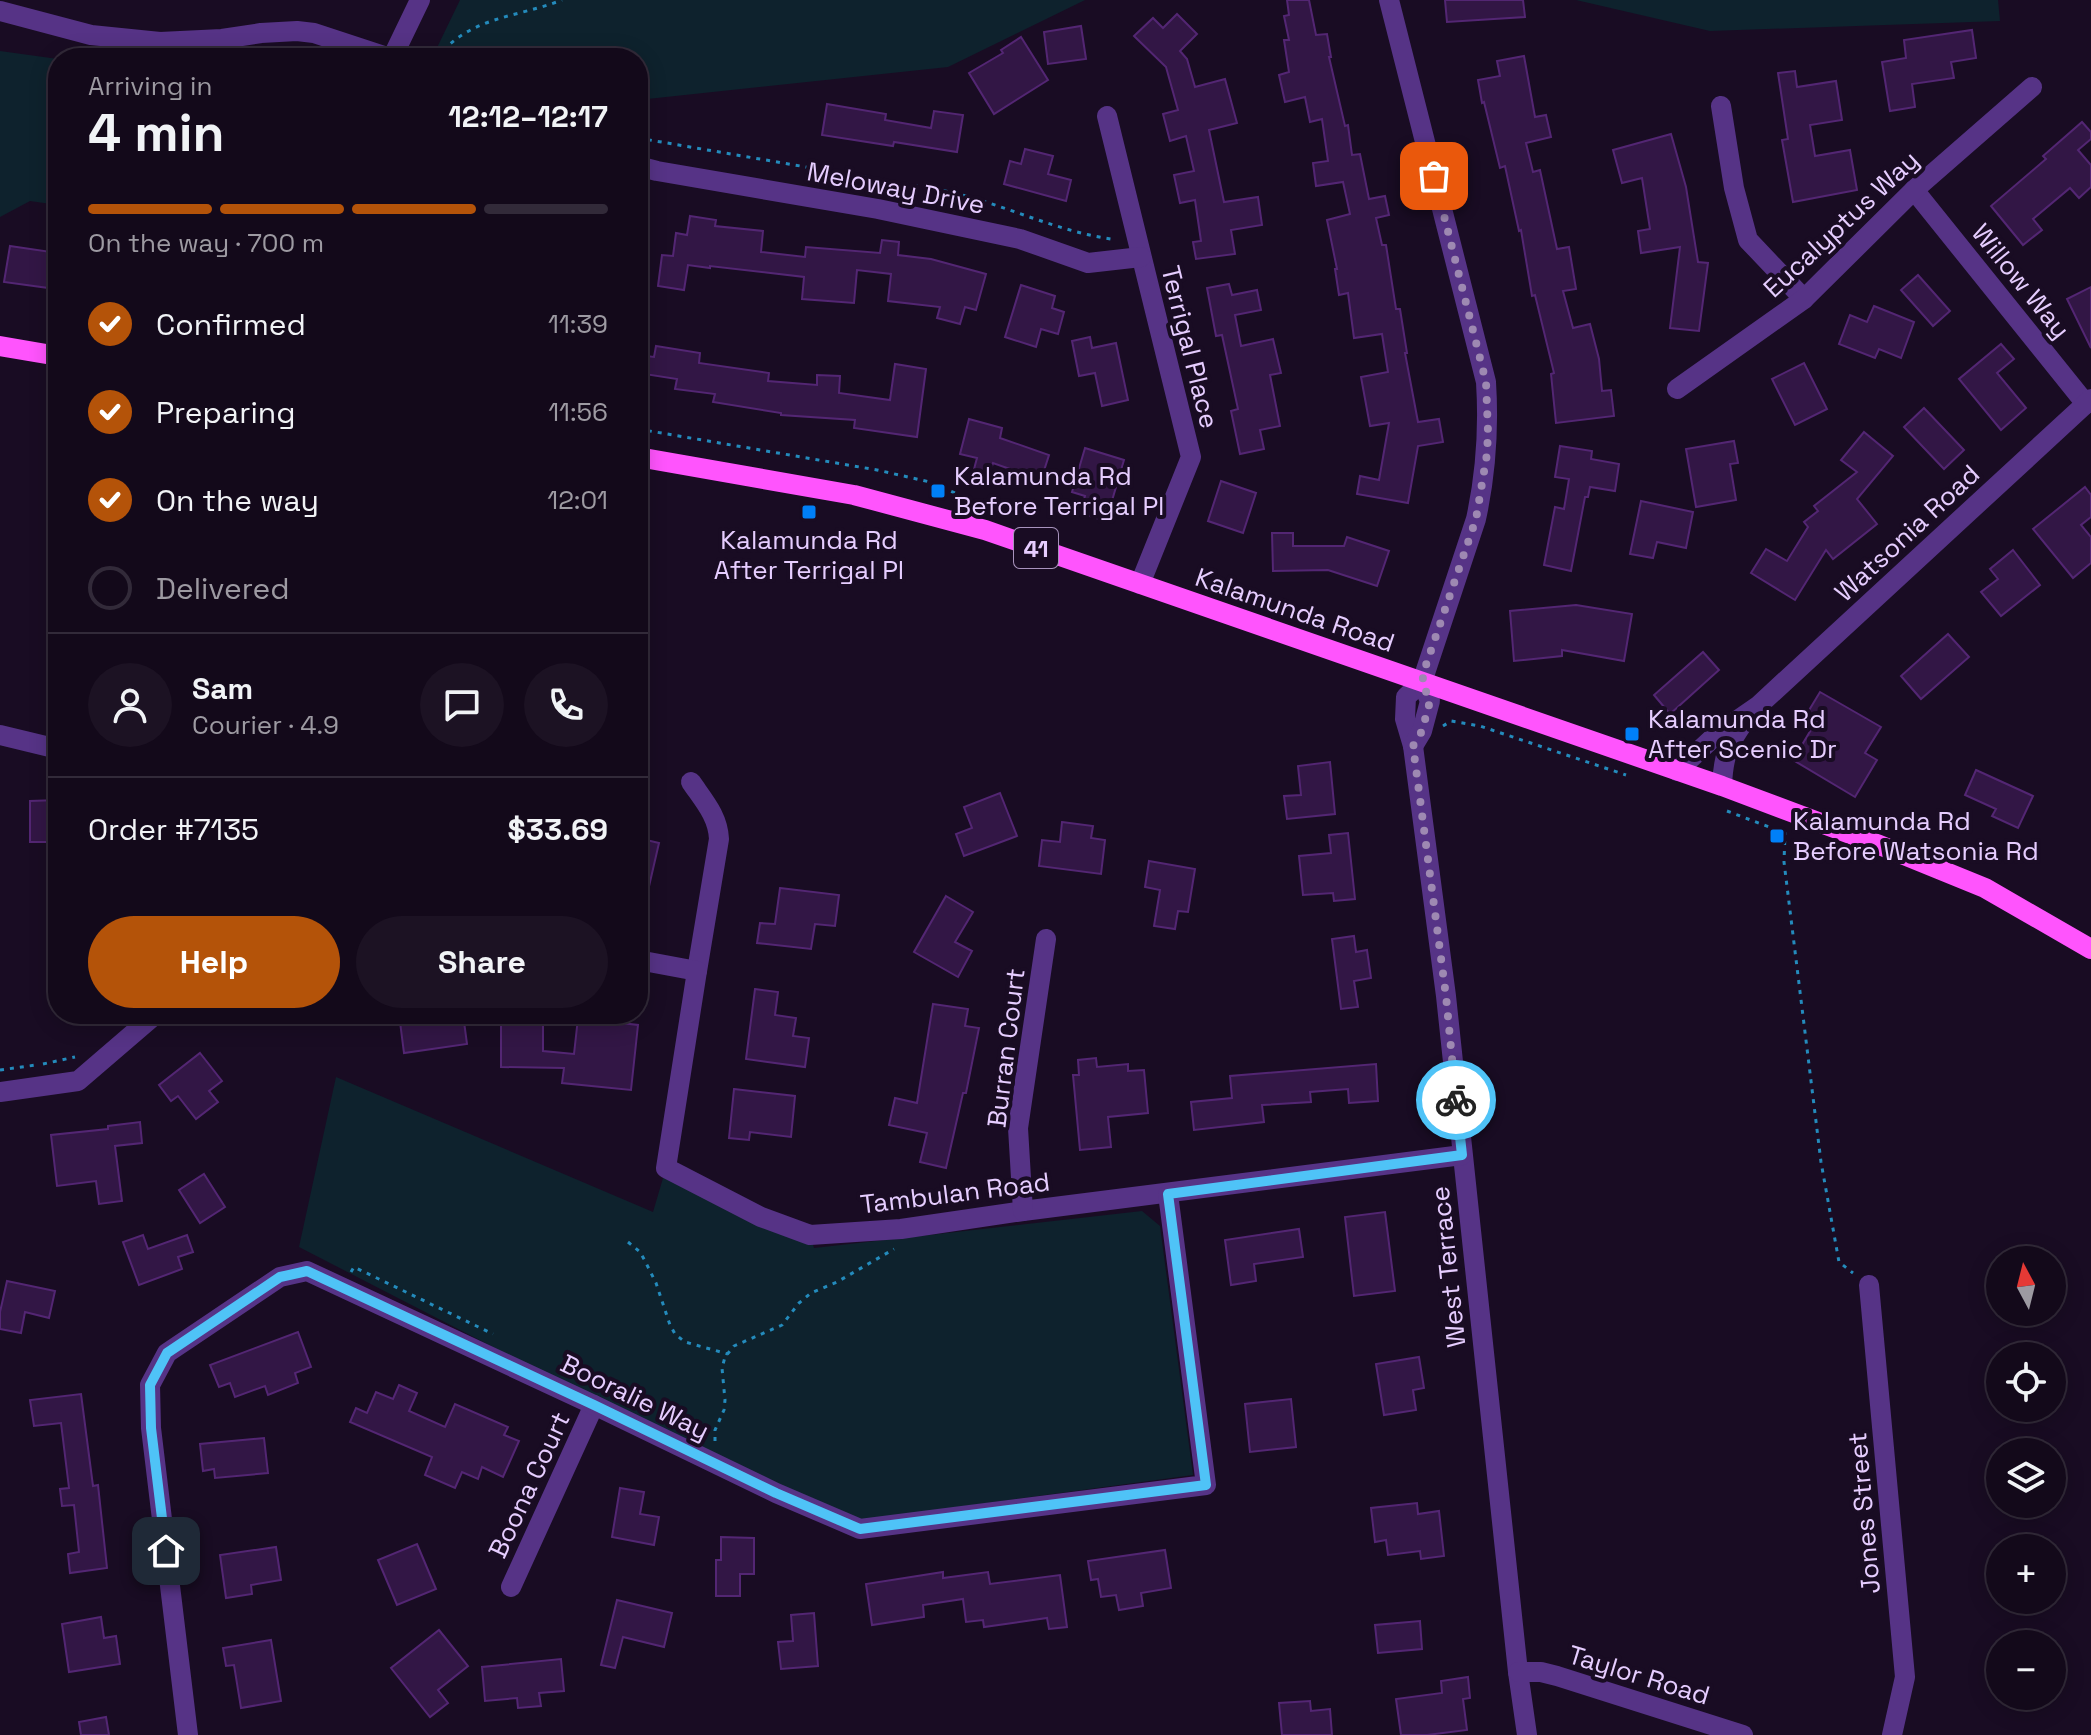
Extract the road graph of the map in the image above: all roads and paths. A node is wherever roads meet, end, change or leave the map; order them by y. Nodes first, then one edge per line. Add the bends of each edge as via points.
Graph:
1 (420, 0) edge
2 (562, 0) edge
3 (1389, 0) edge
4 (34, 10) edge
5 (0, 11) edge
6 (363, 48) edge
7 (396, 48) edge
8 (446, 48) edge
9 (2032, 87) dead end
10 (1721, 106) dead end
11 (1107, 116) dead end
12 (648, 140) edge
13 (648, 169) edge
14 (1914, 190) junction
15 (1140, 250) junction
16 (1804, 299) junction
17 (0, 346) edge
18 (48, 354) edge
19 (1677, 389) dead end
20 (2089, 402) edge
21 (648, 459) edge
22 (1140, 584) junction
23 (1422, 682) junction
24 (1758, 706) junction
25 (1437, 730) dead end
26 (0, 735) edge
27 (48, 747) edge
28 (1677, 771) junction
29 (1634, 778) dead end
30 (691, 782) dead end
31 (1722, 786) junction
32 (1718, 807) dead end
33 (1046, 939) dead end
34 (2091, 949) edge
35 (648, 962) edge
36 (697, 971) junction
37 (144, 1024) edge
38 (82, 1054) dead end
39 (0, 1070) edge
40 (0, 1092) edge
41 (1462, 1155) junction
42 (1168, 1194) junction
43 (1023, 1211) junction
44 (628, 1242) dead end
45 (899, 1246) dead end
46 (1869, 1285) joint
47 (728, 1354) junction
48 (594, 1405) junction
49 (715, 1441) dead end
50 (511, 1587) dead end
51 (1518, 1672) junction
52 (188, 1735) edge
53 (1527, 1735) edge
54 (1743, 1735) edge
55 (1892, 1735) edge

1 - 7 street
2 - 8 path via 466,31
3 - 23 street via 1486,382 1487,454 1476,519
4 - 5 street
4 - 6 street via 91,35 160,42 297,31
9 - 14 street, Eucalyptus Way
10 - 16 street via 1748,240
11 - 15 street, Terrigal Place
12 - 15 path via 951,192
13 - 15 street, Meloway Drive via 1020,239 1088,263
14 - 16 street, Eucalyptus Way
14 - 20 street, Willow Way
15 - 22 street, Terrigal Place via 1191,457
16 - 19 street, Eucalyptus Way
17 - 18 main road
20 - 24 street, Watsonia Road
21 - 22 main road, Kalamunda Road / 41 via 922,512
22 - 23 main road, Kalamunda Road / 41
23 - 28 main road, Kalamunda Road / 41
23 - 41 street, West Terrace via 1430,701 1413,746
24 - 28 street, Watsonia Road
24 - 31 street, Watsonia Road via 1725,755
25 - 29 path via 1451,721 1480,726
26 - 27 street
28 - 31 main road, Kalamunda Road / 41
30 - 36 street, Tambulan Road via 714,816 719,839
31 - 34 main road, Kalamunda Road / 41 via 1985,888
32 - 46 path via 1785,833 1798,984 1832,1230 1839,1262
33 - 43 street, Burran Court via 1018,1128
35 - 36 street
36 - 43 street, Tambulan Road via 666,1168 761,1217 810,1235 901,1229
37 - 40 street via 78,1081
38 - 39 path
41 - 42 street, Tambulan Road
41 - 51 street, West Terrace
42 - 43 street, Tambulan Road
42 - 48 street, Booralie Way via 1206,1485 860,1529
44 - 47 path via 649,1269 675,1334
45 - 47 path via 811,1293 782,1325 741,1342
46 - 55 street, Jones Street via 1905,1677
47 - 49 path via 722,1368 724,1410
48 - 50 street, Boona Court
48 - 52 street, Booralie Way via 307,1271 280,1277 167,1353 150,1385 151,1428
51 - 53 street, West Terrace
51 - 54 street, Taylor Road via 1557,1676

